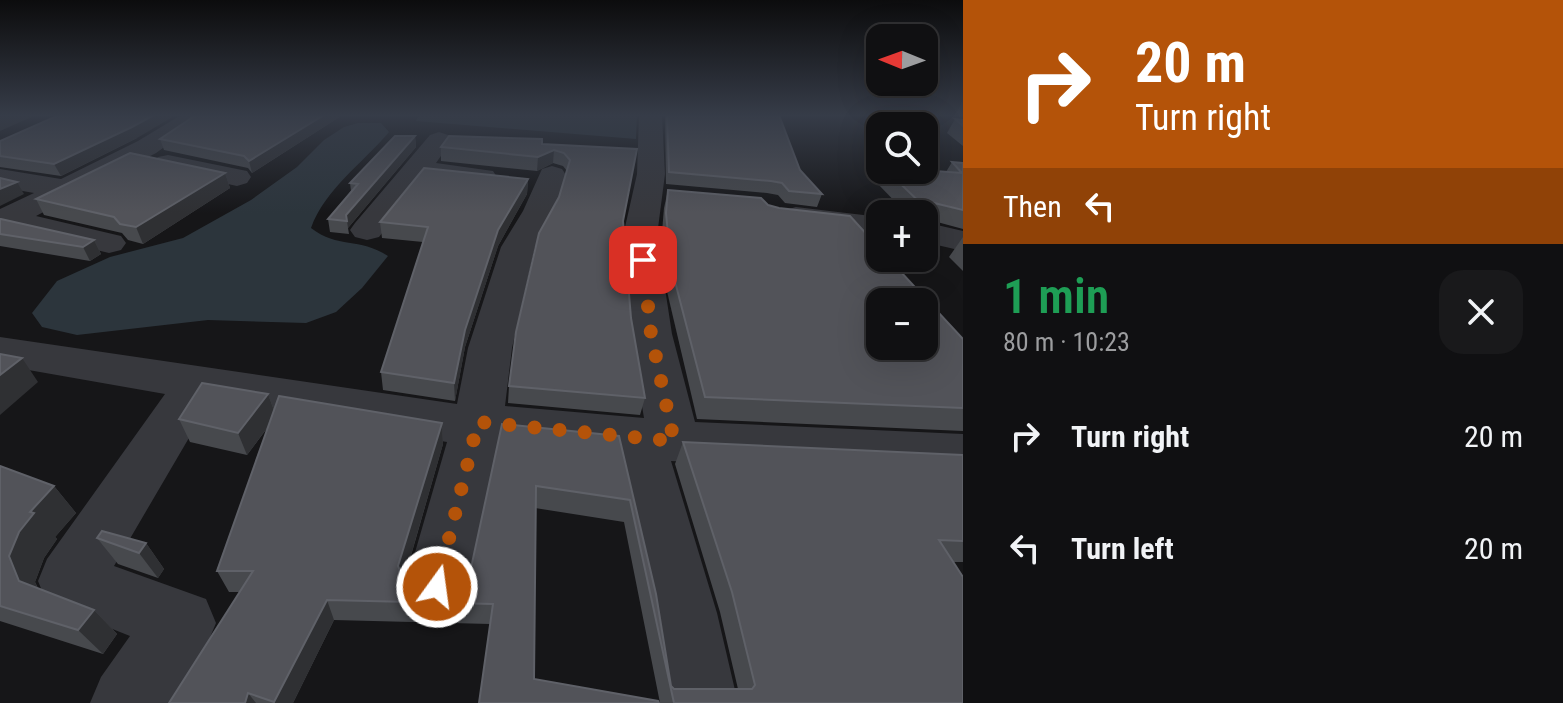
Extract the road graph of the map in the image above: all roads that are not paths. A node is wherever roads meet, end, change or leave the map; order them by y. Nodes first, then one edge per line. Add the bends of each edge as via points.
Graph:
1 (142, 148) edge
2 (433, 148) edge
3 (651, 148) edge
4 (130, 155) junction
5 (417, 170) junction
6 (237, 177) dead end
7 (0, 178) edge
8 (65, 189) junction
9 (766, 205) edge
10 (3, 220) edge
11 (866, 225) edge
12 (367, 230) dead end
13 (938, 235) edge
14 (963, 241) edge
15 (109, 243) dead end
16 (0, 351) edge
17 (199, 381) junction
18 (478, 422) junction
19 (656, 439) junction
20 (963, 455) edge
21 (437, 587) dead end
22 (127, 703) edge
23 (701, 703) edge

1 - 4 street
2 - 5 street
3 - 19 street via 651,174 662,196 640,236
4 - 6 street
4 - 8 street
5 - 12 street
5 - 18 street via 531,180 539,211 518,247 490,348
7 - 8 street
8 - 10 street
9 - 11 street via 773,214
10 - 15 street
13 - 14 street
16 - 17 street
17 - 18 street via 443,423
17 - 22 street via 70,581 182,623
18 - 19 street
18 - 21 street
19 - 20 street
19 - 23 street

